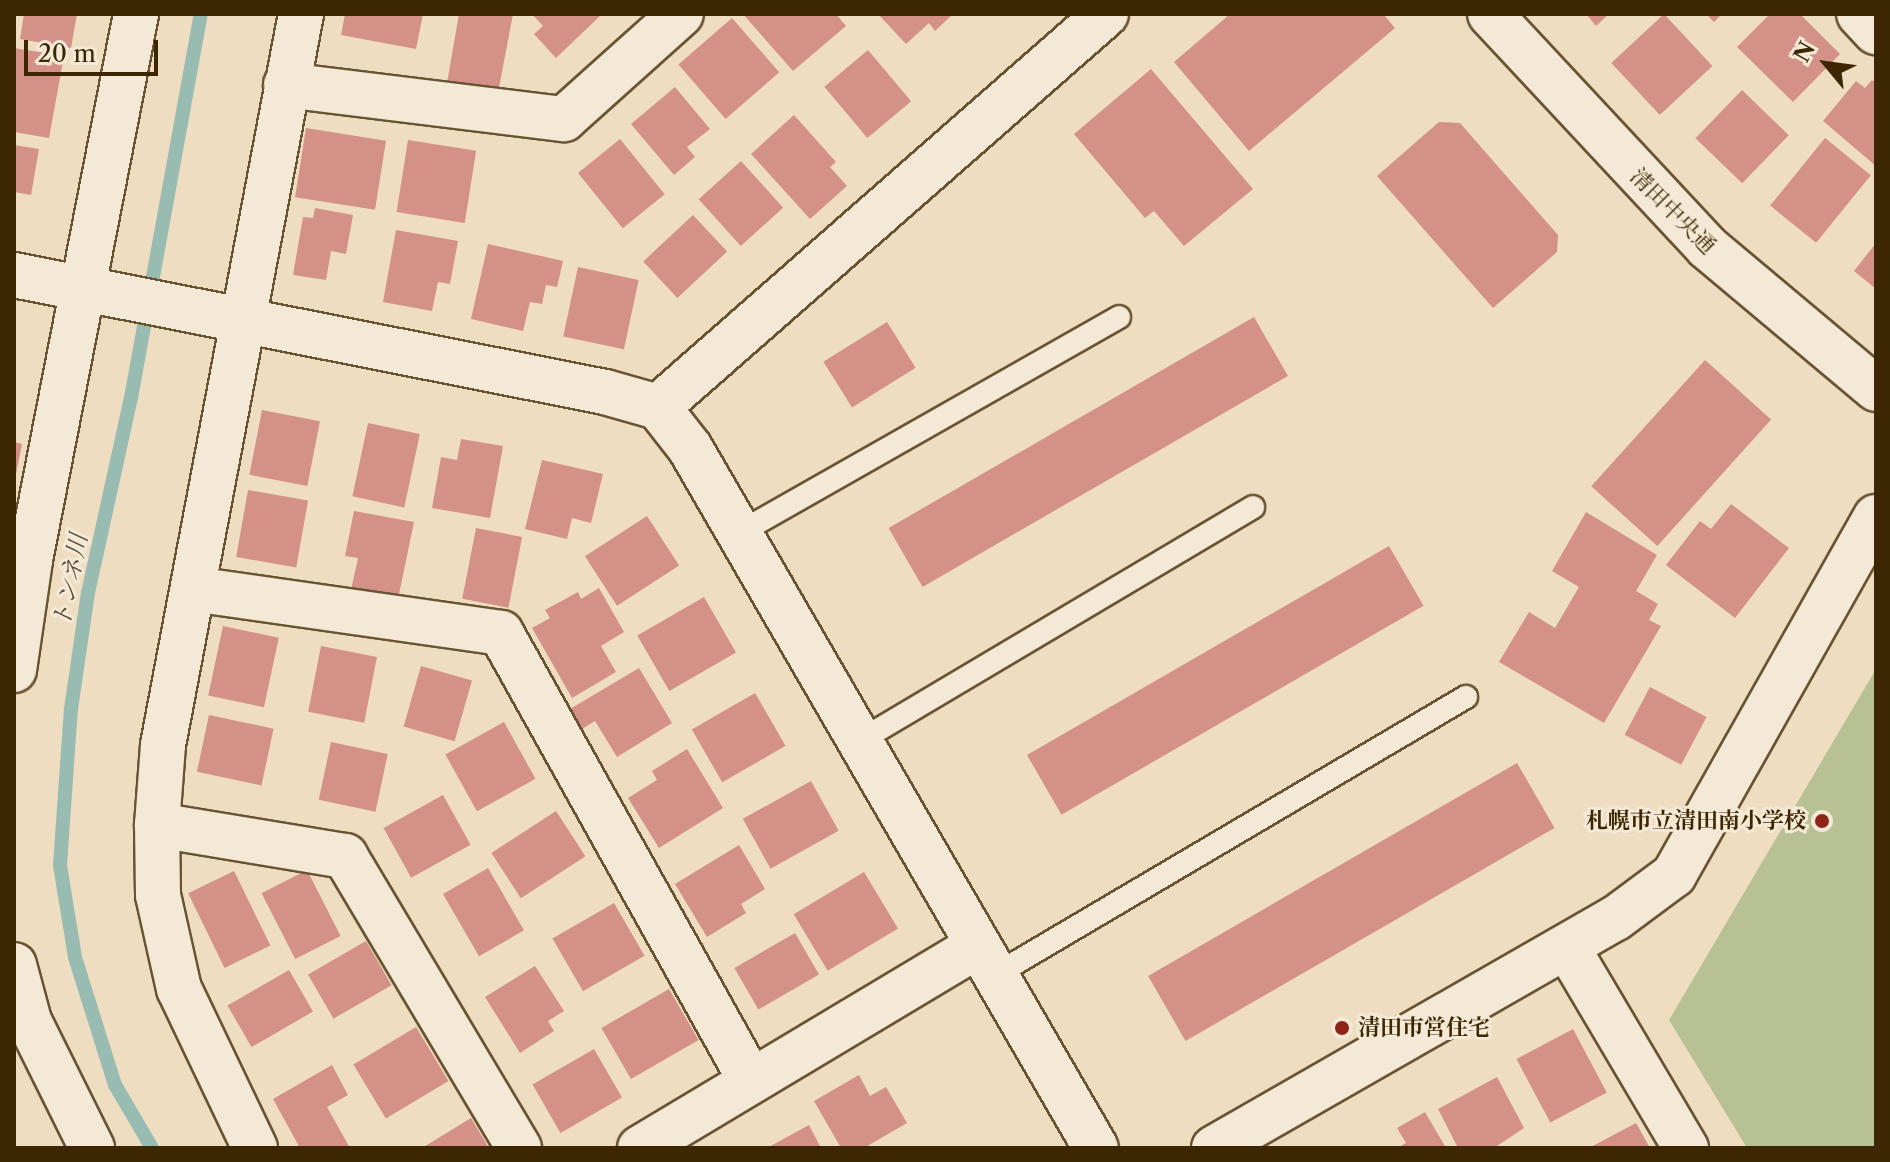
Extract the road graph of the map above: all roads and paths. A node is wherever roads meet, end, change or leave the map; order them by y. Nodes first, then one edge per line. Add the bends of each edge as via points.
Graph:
1 (136, 14) edge
2 (301, 14) edge
3 (681, 14) edge
4 (1490, 14) edge
5 (1859, 14) edge
6 (1090, 19) edge
7 (1876, 32) edge
8 (286, 85) junction
9 (14, 275) edge
10 (99, 292) junction
11 (1119, 317) dead end
12 (239, 320) junction
13 (1876, 389) edge
14 (658, 407) junction
15 (1253, 507) dead end
16 (1876, 517) edge
17 (739, 533) junction
18 (22, 558) edge
19 (193, 589) junction
20 (14, 670) edge
21 (1466, 697) dead end
22 (861, 740) junction
23 (157, 825) junction
24 (1567, 947) junction
25 (986, 960) junction
26 (14, 965) edge
27 (751, 1081) junction
28 (92, 1148) edge
29 (255, 1148) edge
30 (519, 1148) edge
31 (640, 1148) edge
32 (1096, 1148) edge
33 (1214, 1148) edge
34 (1686, 1148) edge

1 - 10 street
2 - 8 street
3 - 8 street via 564,119
4 - 13 street, 清田中央通 via 1707,247
5 - 7 street
6 - 14 street
8 - 12 street
9 - 10 street
10 - 12 street
10 - 18 street
11 - 17 lane
12 - 14 street
12 - 19 street
14 - 17 street via 690,448
15 - 22 lane
16 - 24 street via 1674,875
17 - 22 street
18 - 20 street
19 - 23 street via 163,745
19 - 27 street via 501,633
21 - 25 lane
22 - 25 street
23 - 29 street via 158,895 179,989
23 - 30 street via 345,856
24 - 33 street
24 - 34 street
25 - 27 street
25 - 32 street
26 - 28 street via 29,1021
27 - 31 street

